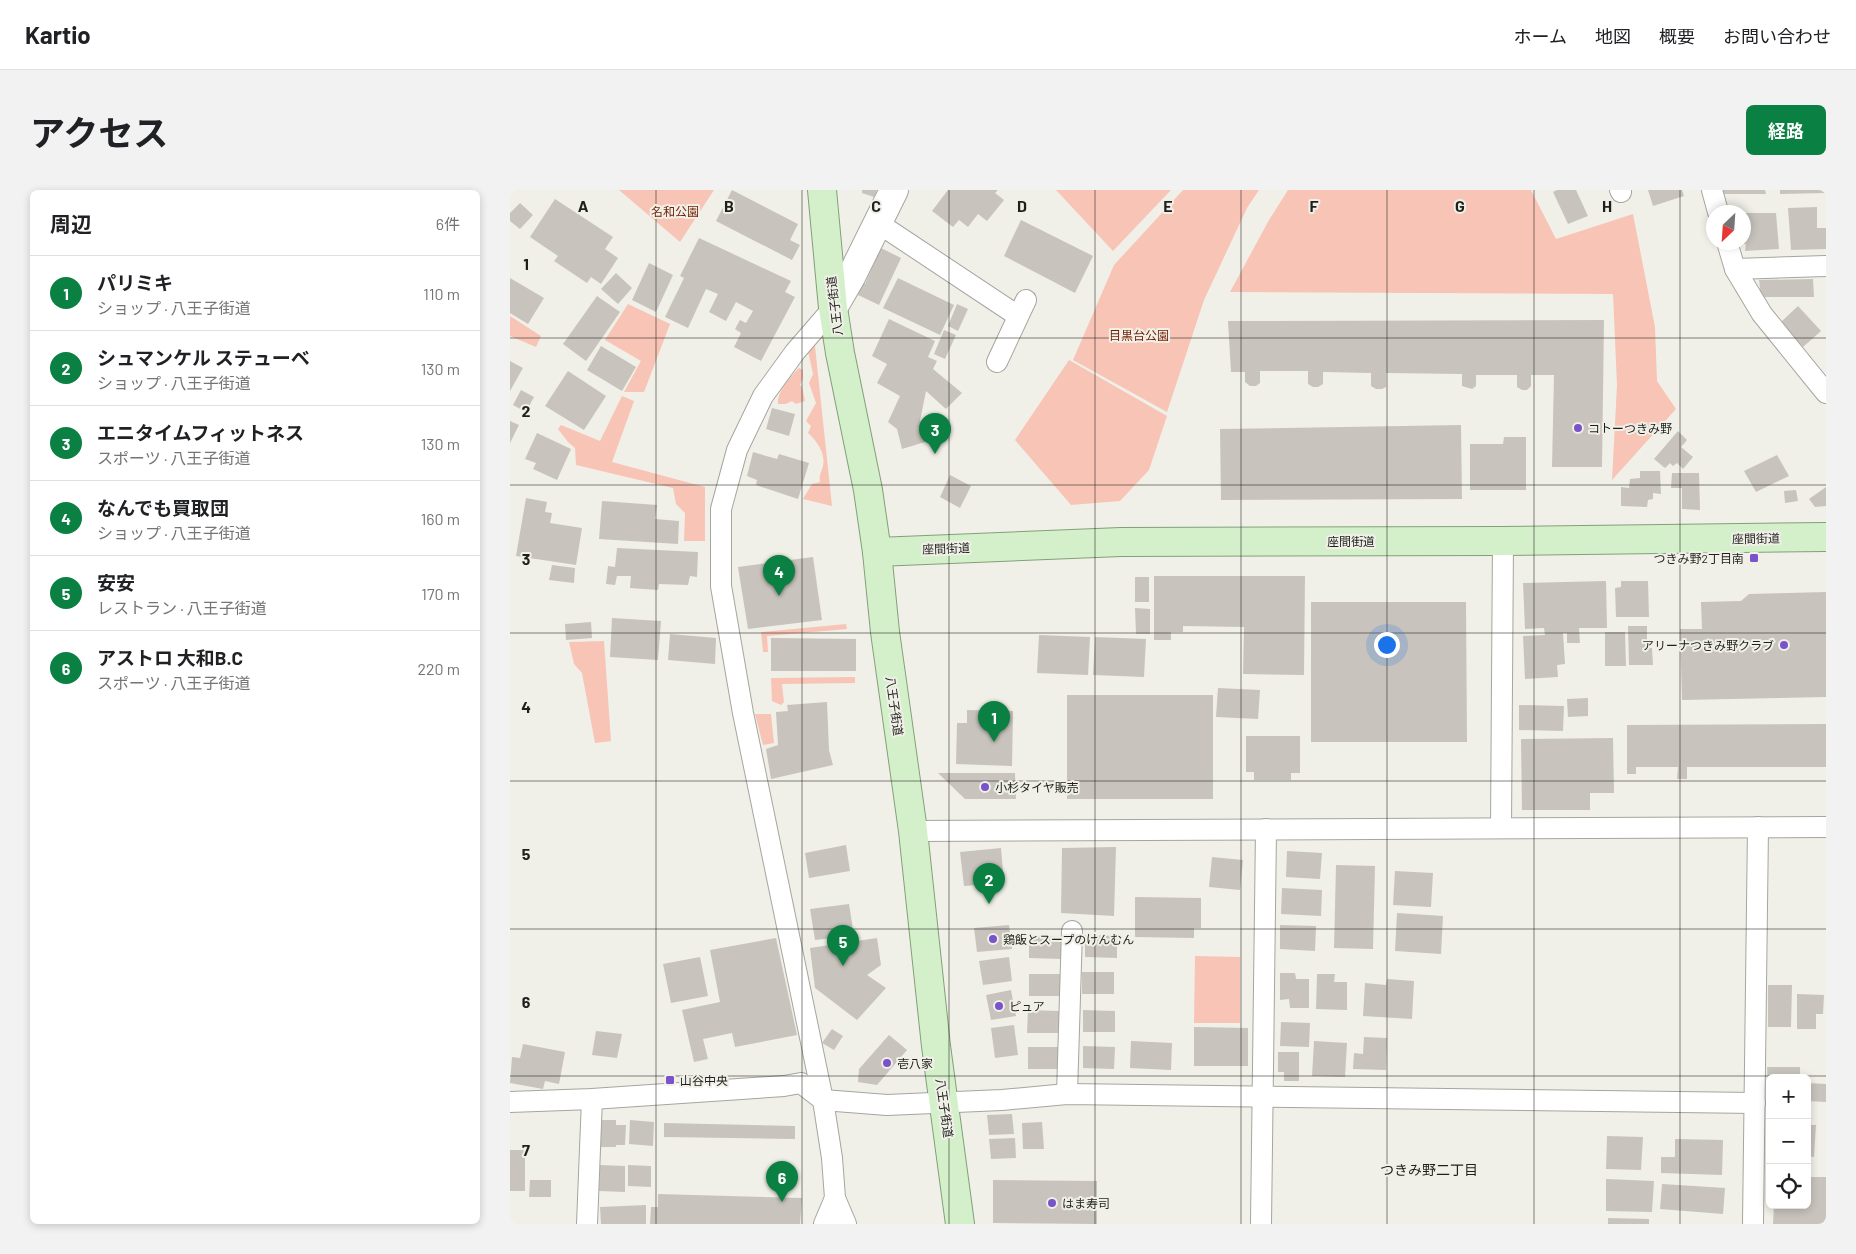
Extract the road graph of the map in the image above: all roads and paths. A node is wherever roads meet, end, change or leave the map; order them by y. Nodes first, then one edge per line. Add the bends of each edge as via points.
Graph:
1 (822, 190) edge
2 (894, 190) edge
3 (1712, 190) edge
4 (1716, 205) edge
5 (878, 223) junction
6 (1729, 250) edge
7 (1826, 266) edge
8 (1735, 269) junction
9 (833, 308) junction
10 (997, 362) dead end
11 (1826, 393) edge
12 (1826, 537) edge
13 (1503, 541) junction
14 (877, 552) junction
15 (1758, 827) junction
16 (1826, 827) edge
17 (1501, 828) junction
18 (1266, 830) junction
19 (913, 831) junction
20 (1072, 931) dead end
21 (1067, 1094) junction
22 (1262, 1096) junction
23 (592, 1099) junction
24 (823, 1100) junction
25 (510, 1102) edge
26 (943, 1102) junction
27 (1755, 1103) junction
28 (835, 1198) junction
29 (586, 1224) edge
30 (824, 1224) edge
31 (846, 1224) edge
32 (960, 1224) edge
33 (1261, 1224) edge
34 (1753, 1224) edge

1 - 9 main road, 八王子街道
2 - 5 street
3 - 4 street
5 - 9 street
5 - 10 street via 1022,308
6 - 8 street
7 - 8 street
8 - 11 street via 1762,314
9 - 14 main road, 八王子街道
9 - 24 street via 763,396 737,450 721,509 721,586 741,703
12 - 13 main road, 座間街道
13 - 14 main road, 座間街道 via 1121,542
13 - 17 street
14 - 19 main road, 八王子街道
15 - 16 street
15 - 17 street
15 - 27 street
17 - 18 street
18 - 19 street
18 - 22 street
19 - 26 main road, 八王子街道
20 - 21 street
21 - 22 street
21 - 26 street
22 - 27 street
22 - 33 street
23 - 24 street via 802,1083
23 - 25 street
23 - 29 street
24 - 26 street via 887,1105
24 - 28 street
26 - 32 main road, 八王子街道
27 - 34 street
28 - 30 street
28 - 31 street

